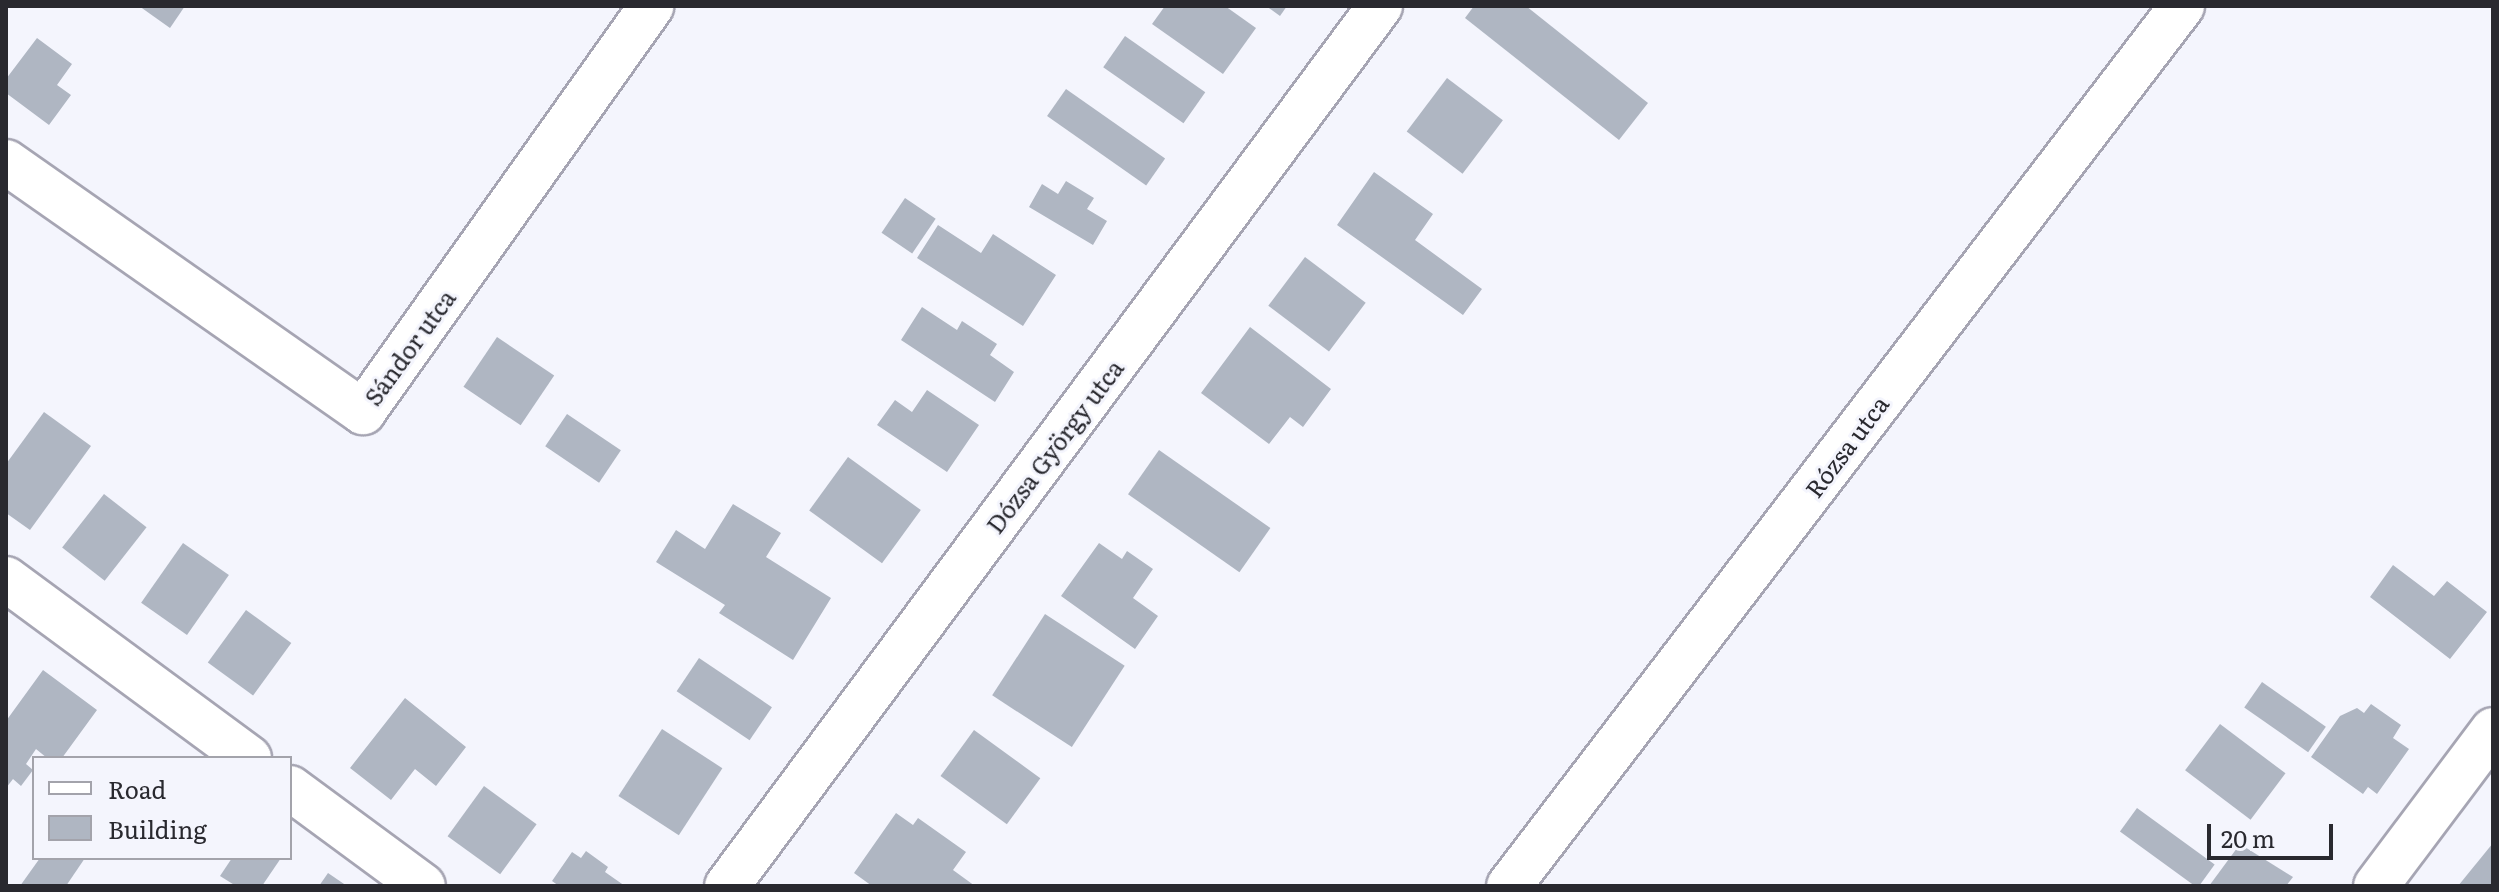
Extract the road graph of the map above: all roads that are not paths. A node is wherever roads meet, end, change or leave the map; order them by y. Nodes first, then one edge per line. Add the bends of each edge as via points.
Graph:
1 (652, 6) edge
2 (1380, 6) edge
3 (2182, 6) edge
4 (6, 162) edge
5 (6, 579) edge
6 (2493, 730) edge
7 (246, 756) edge
8 (292, 789) edge
9 (423, 886) edge
10 (727, 886) edge
11 (1509, 886) edge
12 (2376, 886) edge

1 - 4 street, Sándor utca via 363,412
2 - 10 street, Dózsa György utca
3 - 11 street, Rózsa utca
5 - 7 street
6 - 12 street
8 - 9 street

